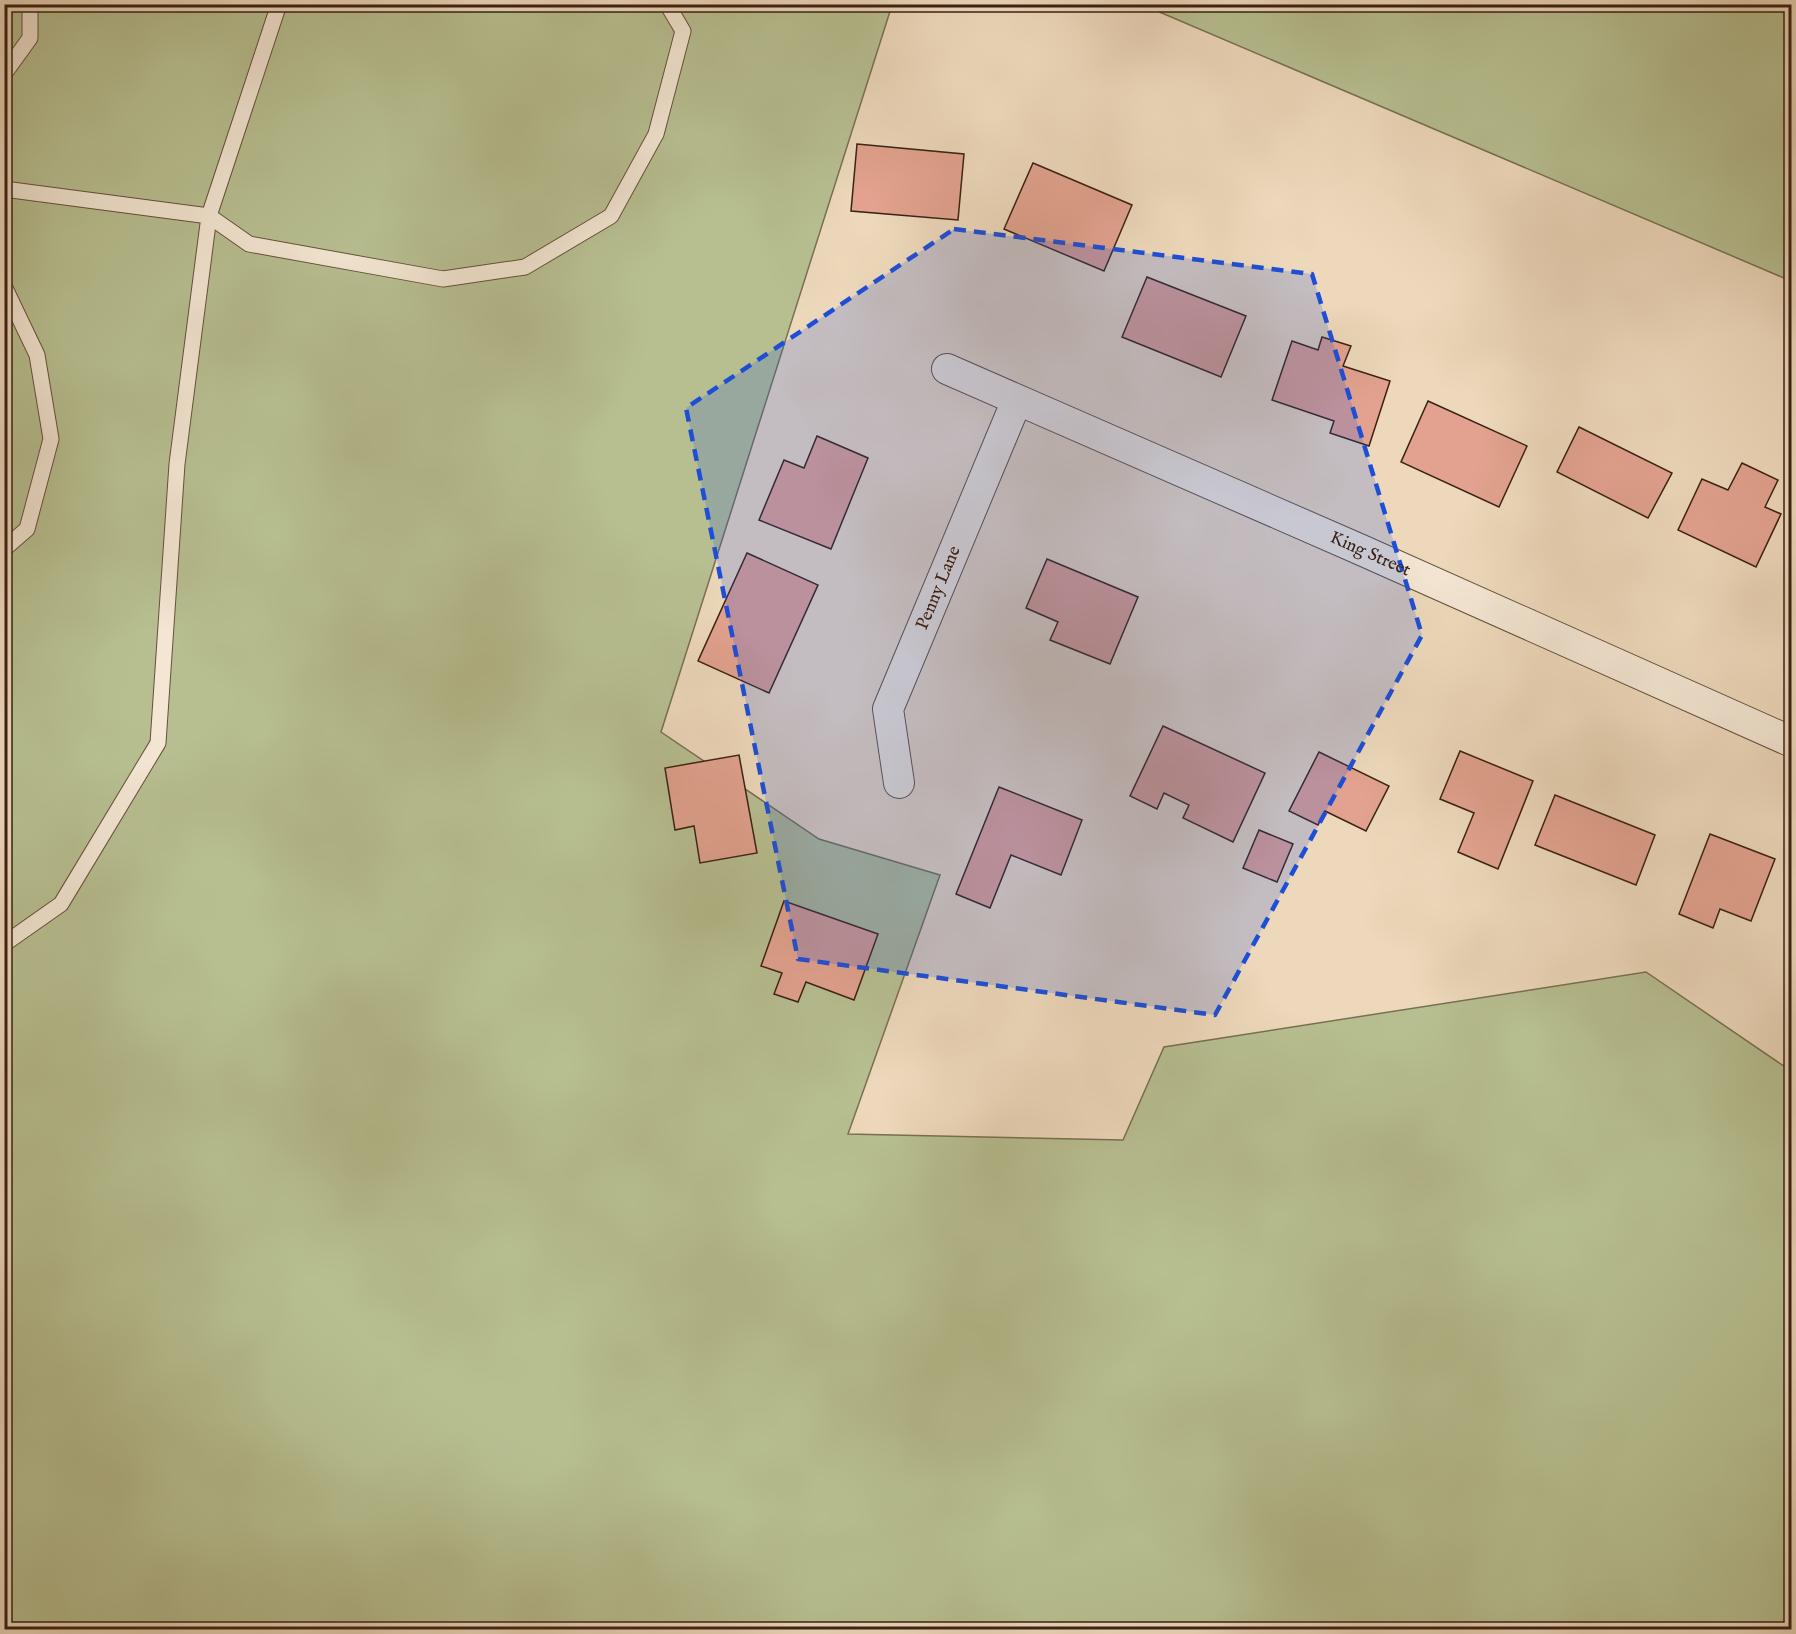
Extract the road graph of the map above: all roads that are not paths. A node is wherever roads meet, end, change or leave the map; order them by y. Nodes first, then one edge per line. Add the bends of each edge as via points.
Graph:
1 (30, 4) edge
2 (279, 4) edge
3 (667, 4) edge
4 (4, 74) edge
5 (4, 189) edge
6 (209, 216) junction
7 (4, 286) edge
8 (947, 369) dead end
9 (1017, 400) junction
10 (4, 549) edge
11 (1791, 742) edge
12 (899, 783) dead end
13 (4, 944) edge

1 - 4 lane via 30,38
2 - 6 lane
3 - 6 lane via 683,31 656,134 611,216 525,267 443,279 249,244
5 - 6 lane
6 - 13 lane via 177,465 158,743 61,904
7 - 10 lane via 37,355 51,439 27,529
8 - 9 street, King Street
9 - 11 street, King Street
9 - 12 street, Penny Lane via 888,709

